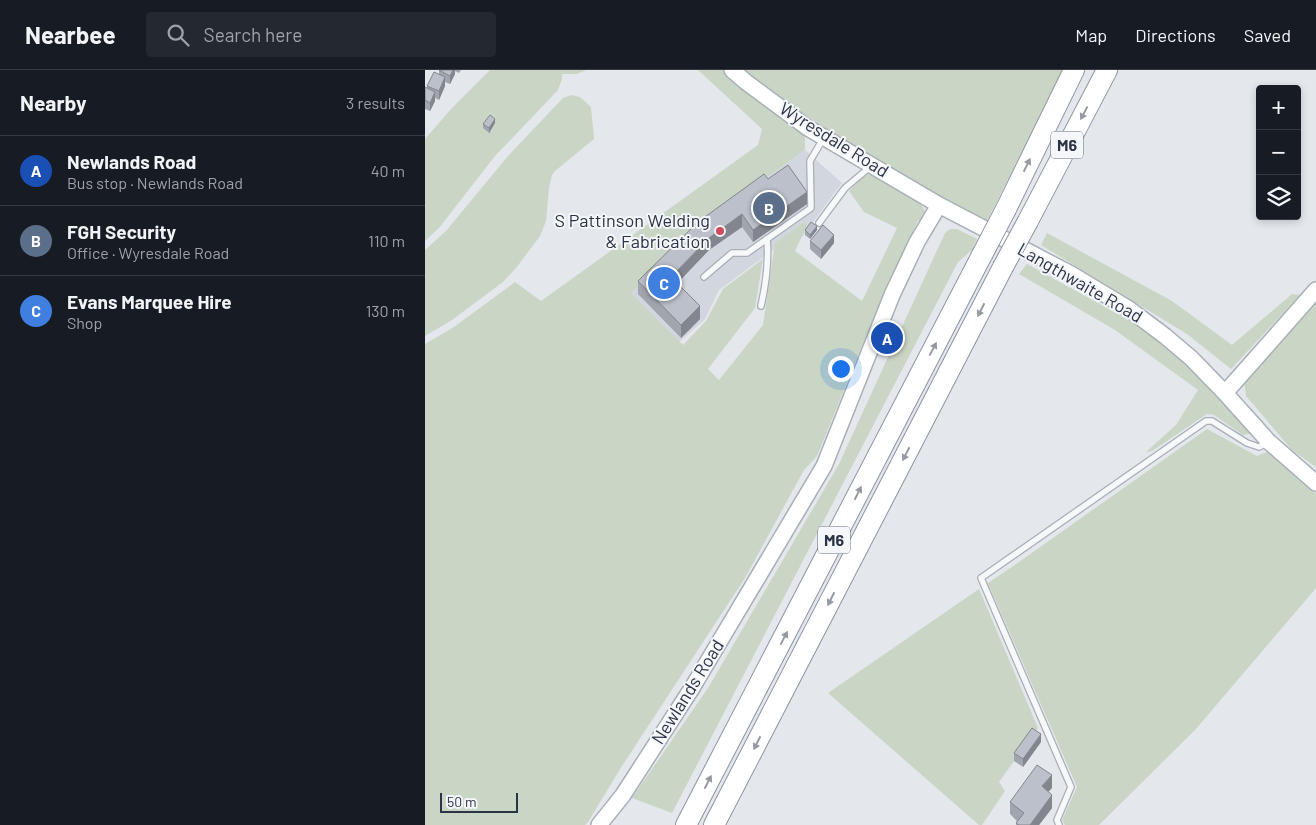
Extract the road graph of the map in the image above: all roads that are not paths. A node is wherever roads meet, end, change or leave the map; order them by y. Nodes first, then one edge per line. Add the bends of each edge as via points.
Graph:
1 (732, 70) edge
2 (1075, 70) edge
3 (1107, 70) edge
4 (823, 137) junction
5 (871, 165) junction
6 (939, 205) junction
7 (819, 223) dead end
8 (767, 239) junction
9 (704, 277) dead end
10 (1316, 290) edge
11 (761, 306) dead end
12 (1225, 393) junction
13 (1269, 442) junction
14 (1316, 484) edge
15 (599, 825) edge
16 (686, 825) edge
17 (714, 825) edge
18 (1059, 825) edge

1 - 4 street, Wyresdale Road
16 -> 2 highway, M6, bridge
3 -> 17 highway, M6, bridge
4 - 5 street, Wyresdale Road
4 - 8 lane via 810,161 811,208
5 - 6 street, Wyresdale Road
5 - 7 lane via 845,188
6 - 12 street, Langthwaite Road via 1071,274 1129,309 1191,358
6 - 15 street, Newlands Road via 892,295 823,466 692,688 623,795
8 - 9 lane via 747,253 733,253
8 - 11 lane via 766,279
10 - 12 street
12 - 13 street, Langthwaite Road
13 - 14 street, Langthwaite Road
13 - 18 lane via 1259,447 1247,444 1212,421 1205,421 981,578 1071,787 1057,820

